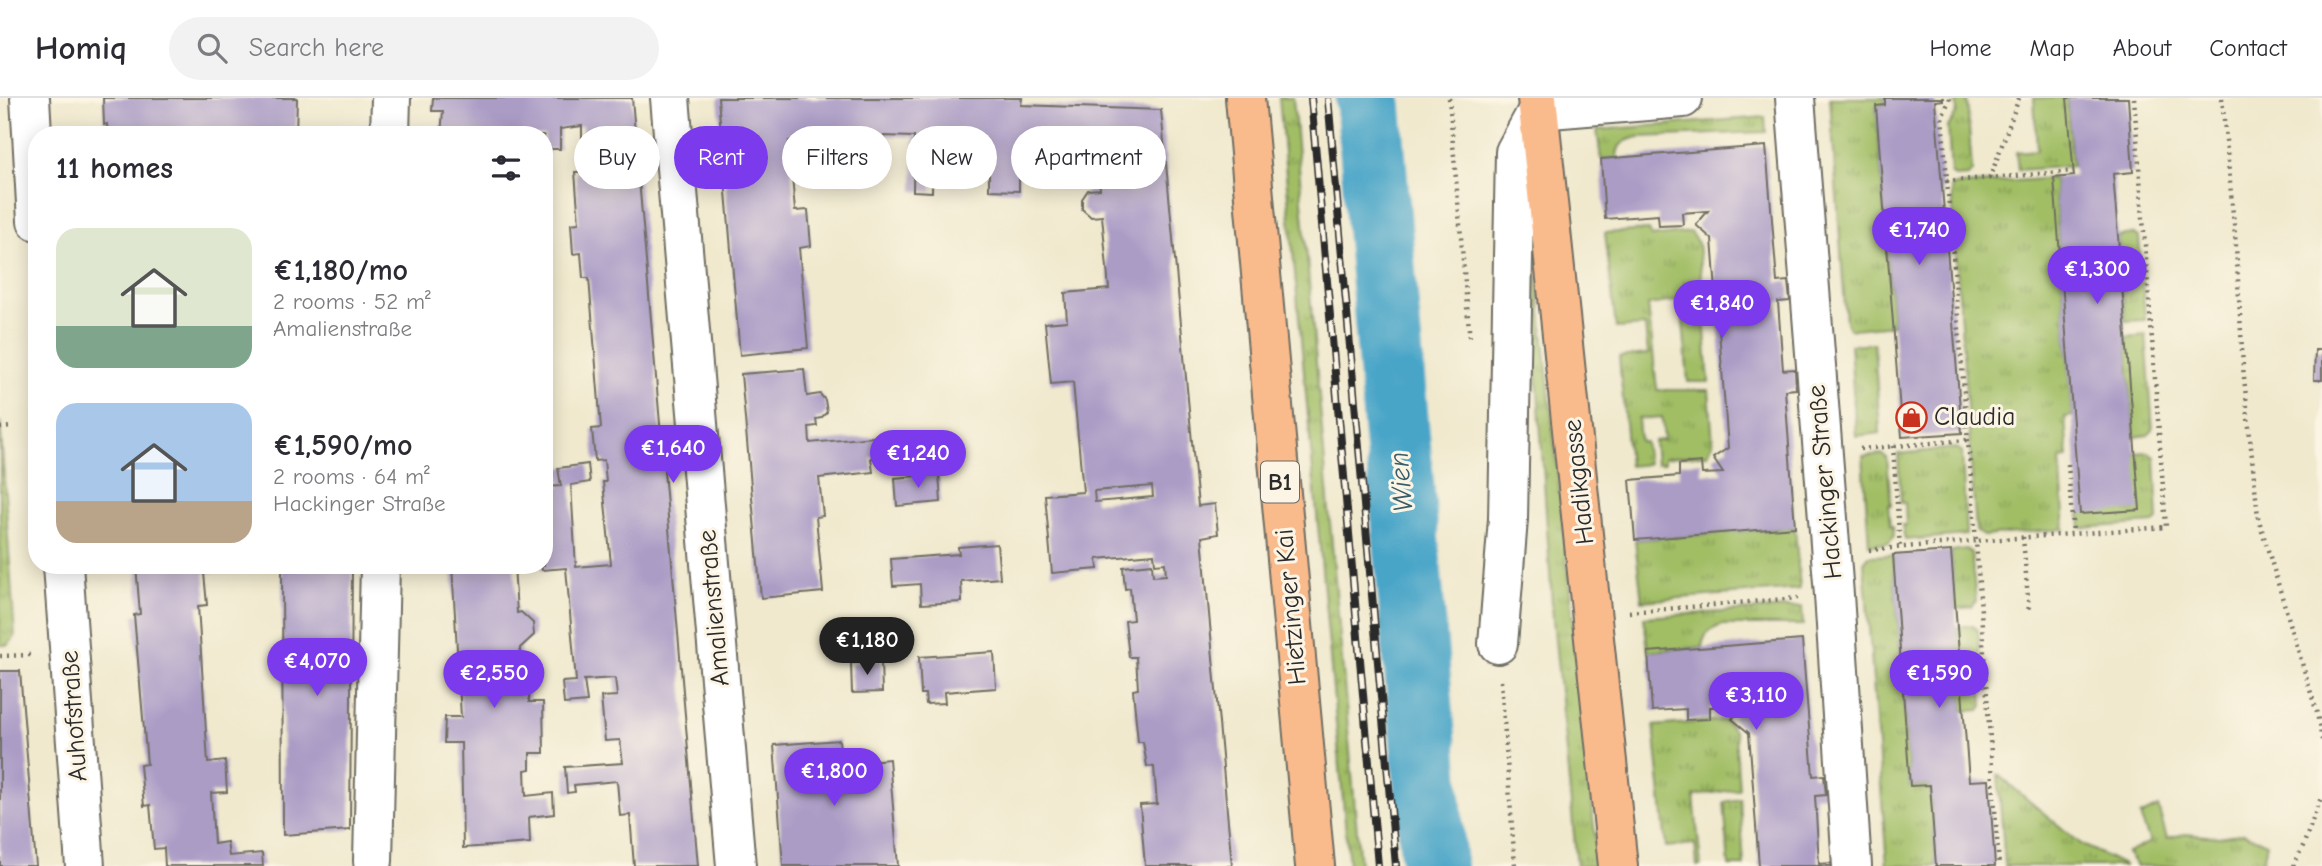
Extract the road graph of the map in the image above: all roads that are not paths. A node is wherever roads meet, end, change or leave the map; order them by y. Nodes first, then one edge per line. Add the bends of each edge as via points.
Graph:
1 (30, 98) edge
2 (391, 98) edge
3 (670, 98) edge
4 (1245, 98) edge
5 (1684, 98) edge
6 (1795, 98) edge
7 (1537, 104) edge
8 (32, 126) edge
9 (390, 126) edge
10 (64, 574) edge
11 (380, 574) edge
12 (1498, 644) dead end
13 (373, 861) dead end
14 (85, 866) edge
15 (736, 866) edge
16 (1315, 866) edge
17 (1618, 866) edge
18 (1852, 866) edge

1 - 8 street
2 - 9 street
3 - 15 street, Amalienstraße
4 - 16 main road, Hietzinger Kai / B1
5 - 7 street
6 - 18 street, Hackinger Straße
7 - 12 street via 1515,152 1508,519
7 - 17 main road, Hadikgasse
10 - 14 street, Auhofstraße
11 - 13 street

